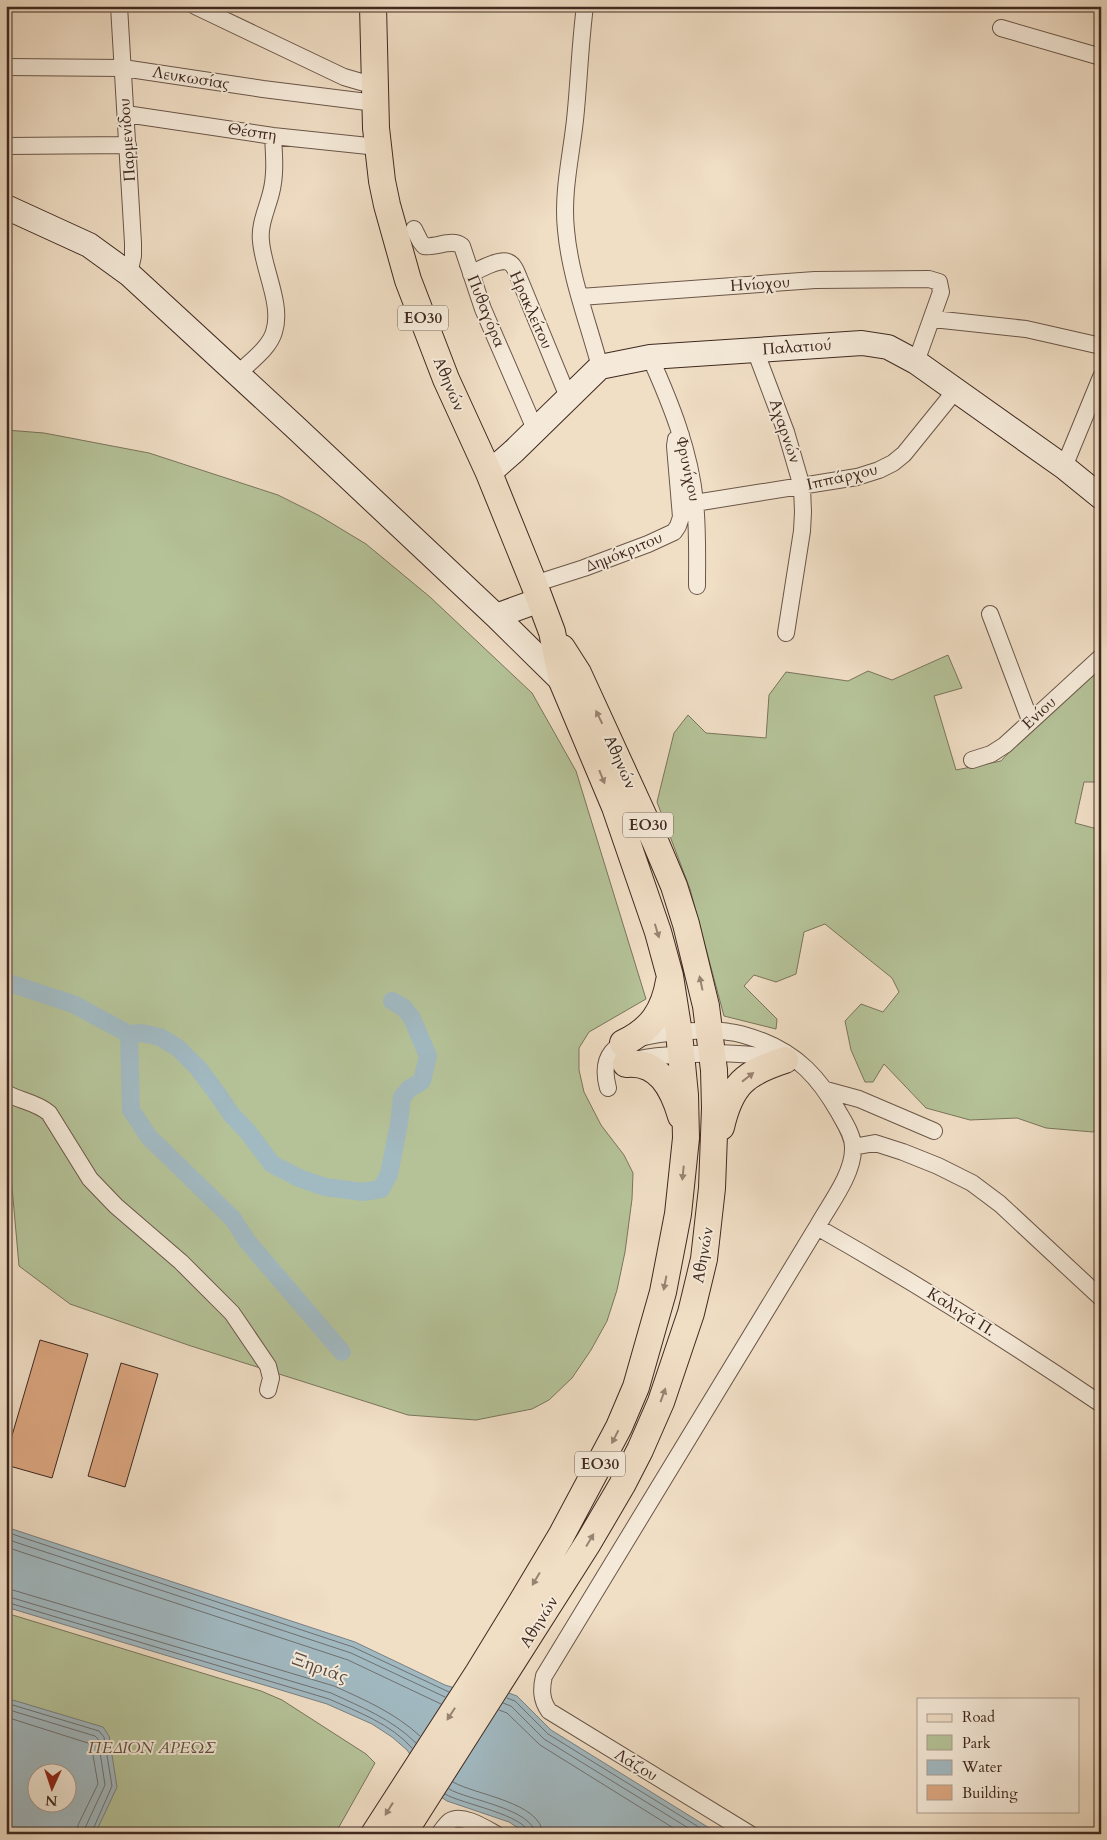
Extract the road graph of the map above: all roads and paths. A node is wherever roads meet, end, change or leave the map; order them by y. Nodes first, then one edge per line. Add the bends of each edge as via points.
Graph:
1 (118, 6) edge
2 (195, 6) edge
3 (374, 6) edge
4 (584, 6) edge
5 (1001, 28) dead end
6 (1101, 57) edge
7 (6, 67) edge
8 (122, 68) junction
9 (375, 94) junction
10 (126, 114) junction
11 (274, 136) junction
12 (128, 145) junction
13 (6, 146) edge
14 (378, 147) junction
15 (6, 206) edge
16 (414, 229) dead end
17 (130, 274) junction
18 (471, 274) junction
19 (580, 297) junction
20 (933, 319) junction
21 (1101, 346) edge
22 (755, 350) junction
23 (650, 357) junction
24 (916, 362) junction
25 (600, 366) junction
26 (237, 375) junction
27 (1101, 377) edge
28 (955, 391) junction
29 (568, 397) junction
30 (535, 429) junction
31 (681, 435) junction
32 (1064, 467) junction
33 (488, 473) junction
34 (802, 487) junction
35 (1101, 497) edge
36 (695, 503) junction
37 (697, 586) dead end
38 (537, 592) junction
39 (990, 614) dead end
40 (496, 616) junction
41 (786, 634) dead end
42 (1101, 657) edge
43 (570, 677) junction
44 (1030, 720) junction
45 (972, 760) dead end
46 (670, 976) junction
47 (711, 1042) junction
48 (680, 1044) junction
49 (625, 1053) junction
50 (794, 1062) junction
51 (826, 1090) junction
52 (6, 1093) edge
53 (934, 1131) dead end
54 (686, 1138) junction
55 (854, 1147) junction
56 (713, 1151) junction
57 (816, 1227) junction
58 (1101, 1298) edge
59 (268, 1390) dead end
60 (1101, 1404) edge
61 (488, 1679) junction
62 (542, 1683) joint
63 (415, 1791) junction
64 (374, 1834) edge
65 (403, 1834) edge
66 (439, 1834) edge
67 (496, 1834) edge
68 (750, 1834) edge

1 - 8 street, Παρμενίδου
2 - 9 street
3 - 9 main road, Αθηνών / ΕΟ30
4 - 19 street via 564,208 568,246
5 - 6 street
7 - 8 street, Λευκωσίας
8 - 9 street, Λευκωσίας
8 - 10 street, Παρμενίδου
9 - 14 main road, Αθηνών / ΕΟ30
10 - 11 street, Θέσπη
10 - 12 street, Παρμενίδου
11 - 14 street, Θέσπη
11 - 26 street via 274,171 260,240 276,315 275,329 271,340
12 - 13 street
12 - 17 street, Παρμενίδου via 133,243
14 - 33 main road, Αθηνών / ΕΟ30 via 387,205 408,280 446,379
15 - 17 street via 89,245
16 - 18 street, Πυθαγόρα via 424,246 459,243
17 - 26 street
18 - 29 street, Ηρακλείτου via 502,261 512,266
18 - 30 street, Πυθαγόρα
19 - 20 street, Ηνίοχου via 838,279 922,278 939,282 941,292
19 - 25 street
20 - 21 street via 1026,329
20 - 24 street
22 - 23 street, Παλατιού
22 - 24 street, Παλατιού via 862,343 888,347
22 - 34 street, Αχαρνών via 786,432
23 - 25 street, Παλατιού
23 - 31 street, Φρυνίχου
24 - 28 street, Παλατιού
25 - 29 street
26 - 40 street
27 - 32 street
28 - 32 street, Παλατιού
28 - 34 street, Ιππάρχου via 893,463 857,477
29 - 30 street
30 - 33 street
31 - 36 street, Φρυνίχου
31 - 38 street, Δημόκριτου via 675,446 681,517 674,532 584,568
32 - 35 street, Παλατιού
33 - 38 main road, Αθηνών / ΕΟ30
34 - 36 street, Ιππάρχου
34 - 41 street, Αχαρνών via 802,532
36 - 37 street, Φρυνίχου
38 - 40 street
38 - 43 main road, Αθηνών / ΕΟ30
39 - 44 street
40 - 43 street
42 - 44 street, Ενίου
43 -> 46 main road, Αθηνών / ΕΟ30 via 655,923
47 -> 43 main road, Αθηνών / ΕΟ30 via 706,1006 674,886 644,815
44 - 45 street, Ενίου via 1005,745
46 - 48 main road, Αθηνών / ΕΟ30
46 - 49 main road via 663,1006 656,1019
47 - 48 street
47 - 48 street
47 - 50 street via 738,1053
47 - 50 street via 728,1031 762,1041
47 - 56 main road, Αθηνών / ΕΟ30 via 715,1108
48 - 49 street via 646,1057
48 - 49 street via 658,1034
48 - 54 main road, Αθηνών / ΕΟ30
49 - 54 main road via 659,1075 674,1096
50 - 51 street
56 -> 50 main road via 731,1097 742,1080 759,1070
51 - 53 street via 859,1099
51 - 55 street
52 - 59 street via 49,1113 90,1179 232,1313 268,1366 271,1378
54 -> 61 main road, Αθηνών / ΕΟ30 via 678,1214 664,1292 636,1388 609,1448
55 - 57 street, Αθηνών via 848,1173
55 - 58 street via 874,1143 894,1149 972,1183 1000,1204
61 -> 56 main road, Αθηνών / ΕΟ30 via 588,1544 640,1450 661,1402 701,1274 708,1236
57 - 60 street, Καλιγά Π. via 970,1318
57 - 62 street, Αθηνών
61 - 63 main road, Αθηνών / ΕΟ30
62 - 68 street, Λάζου via 544,1704 549,1711
63 -> 64 main road, Αθηνών / ΕΟ30
63 - 65 main road, Αθηνών / ΕΟ30
66 - 67 street via 449,1821 456,1819 466,1820

